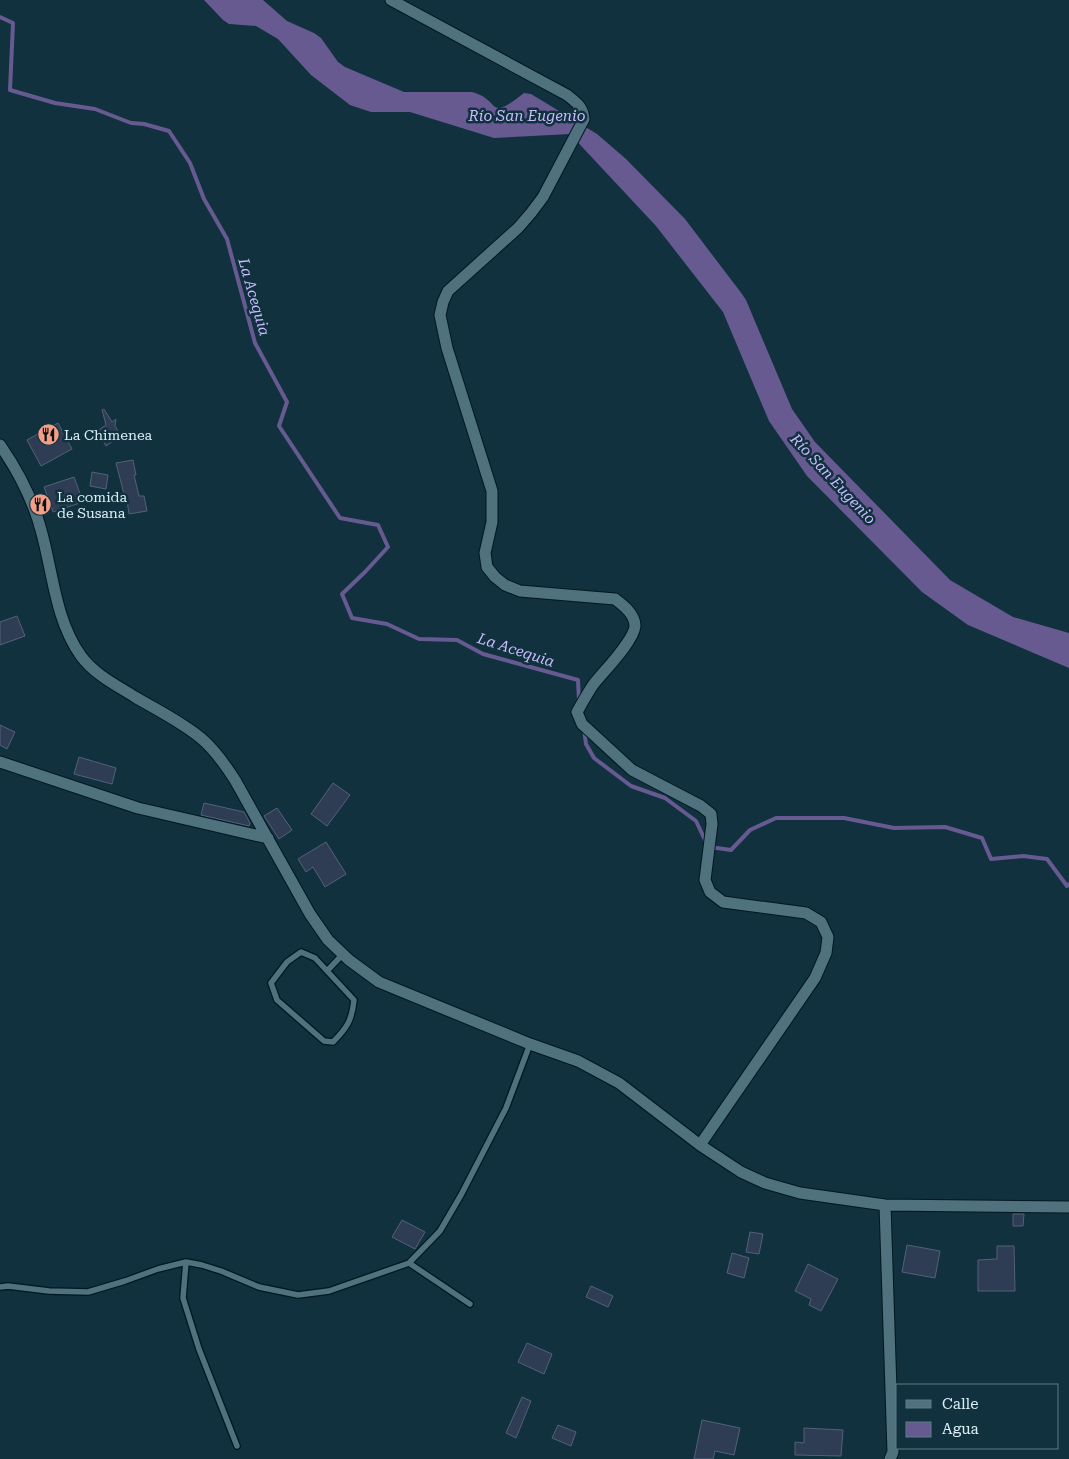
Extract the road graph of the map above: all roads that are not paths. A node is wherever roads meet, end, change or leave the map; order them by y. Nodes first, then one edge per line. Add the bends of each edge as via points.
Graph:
1 (391, 0) edge
2 (0, 445) edge
3 (0, 762) edge
4 (268, 838) junction
5 (343, 954) junction
6 (327, 971) junction
7 (530, 1044) junction
8 (700, 1145) junction
9 (885, 1205) junction
10 (1069, 1207) edge
11 (186, 1262) junction
12 (410, 1263) junction
13 (0, 1287) edge
14 (470, 1304) dead end
15 (237, 1446) dead end
16 (890, 1459) edge

1 - 8 street via 567,95 583,112 584,119 543,197 518,228 448,291 440,315 447,348 492,491 492,522 485,553 487,567 506,586 520,591 615,599 625,606 635,625 631,637 584,699 577,712 582,724 632,770 711,814 705,880 710,892 723,902 806,914 821,922 828,937 826,953 815,978
2 - 4 street via 29,495 41,529 60,611 71,641 82,658 104,677 202,740 222,760
3 - 4 street via 138,808
4 - 5 street via 310,914 328,940
5 - 6 lane
5 - 7 street via 380,982
6 - 6 lane via 354,1000 346,1029 333,1042 324,1041 277,1000 271,983 287,962 300,952 315,958
7 - 8 street via 578,1061 619,1083
7 - 12 lane via 506,1108 461,1195 440,1231
8 - 9 street via 740,1172 765,1183 800,1193
9 - 10 street
9 - 16 street via 893,1452
11 - 12 lane via 202,1264 259,1287 298,1295 329,1291
11 - 13 lane via 88,1292
11 - 15 lane via 183,1298
12 - 14 lane

